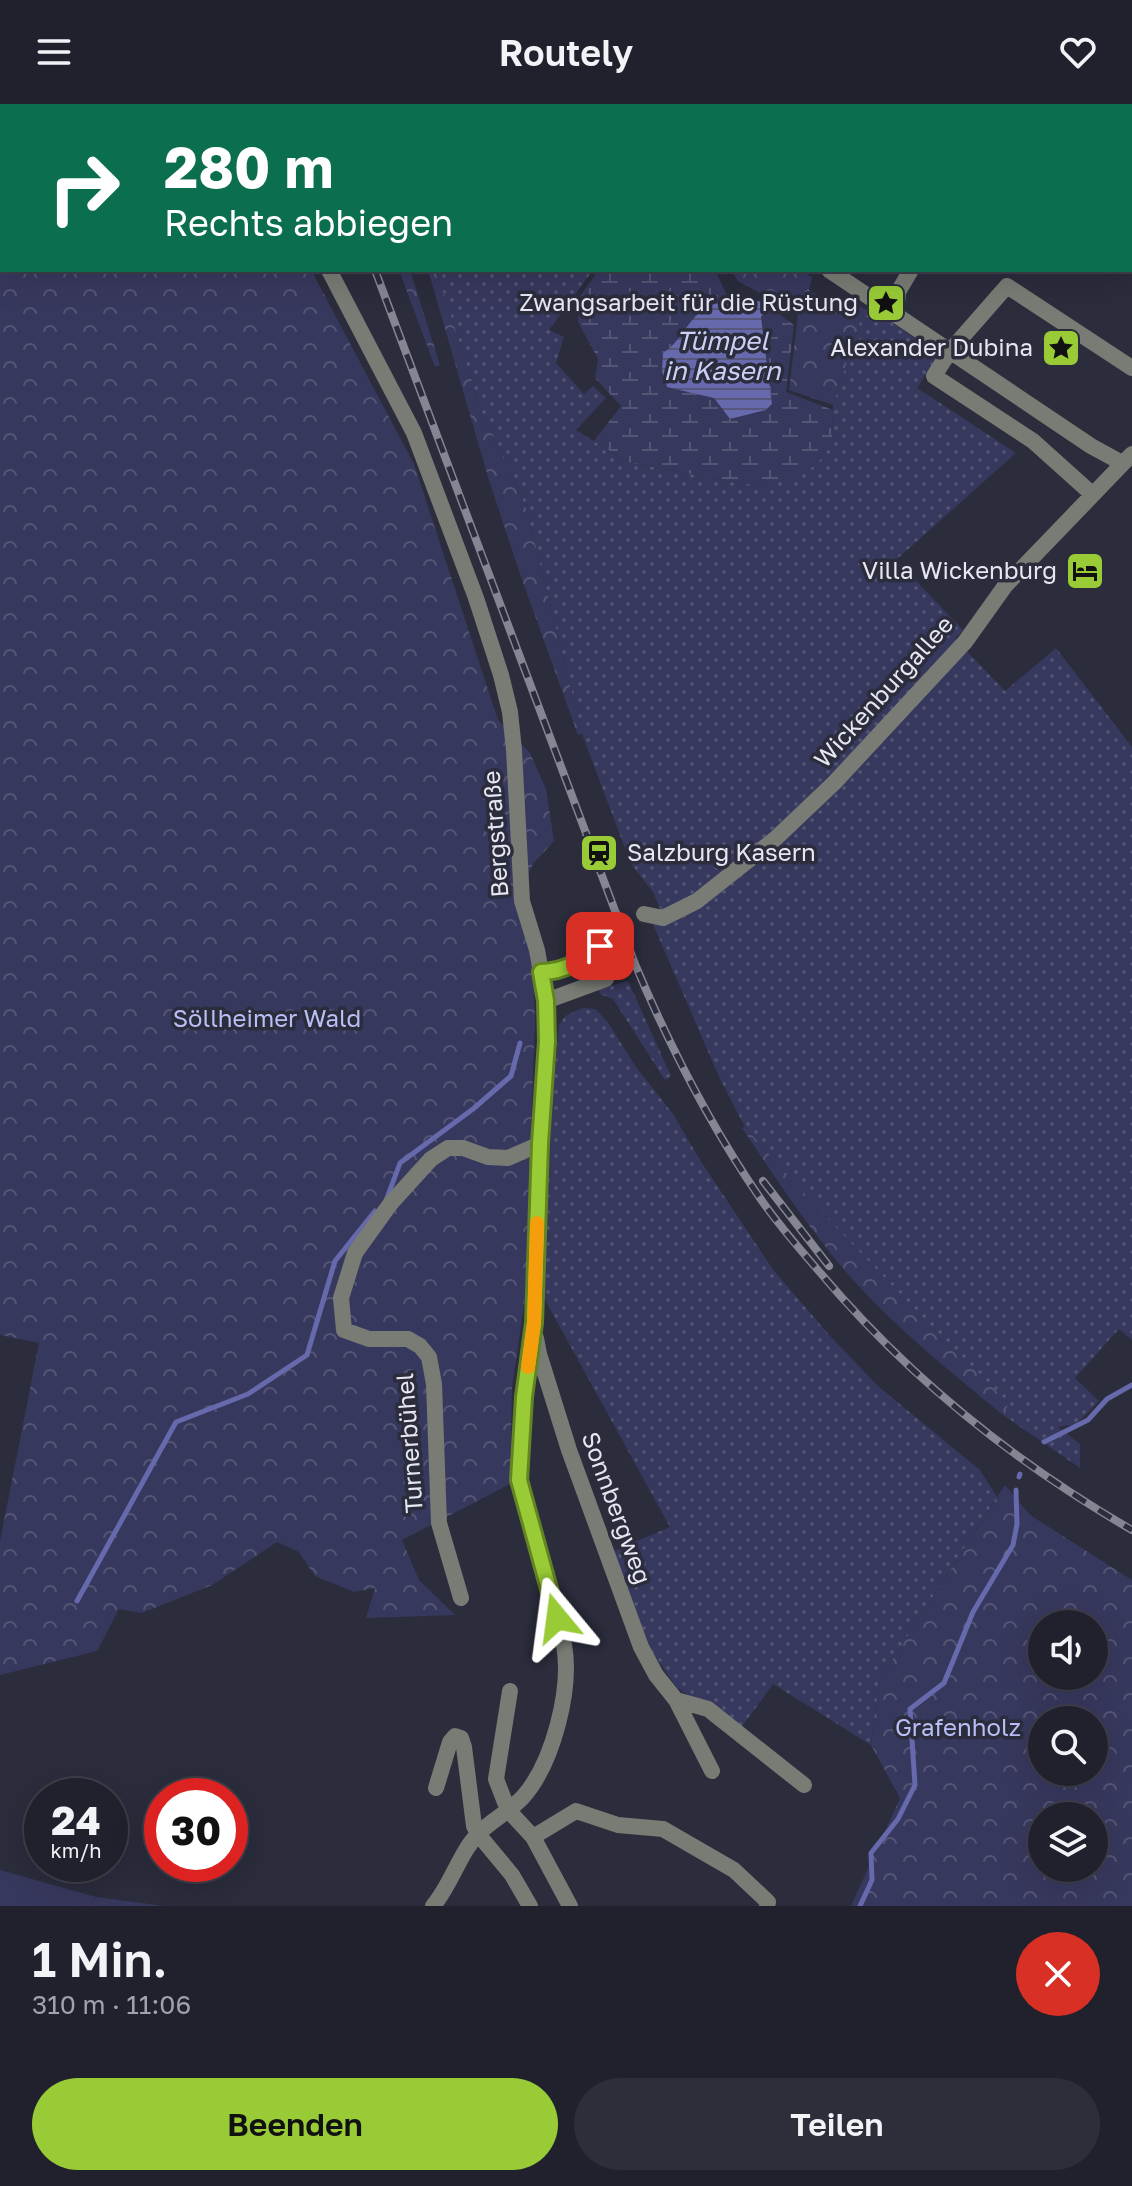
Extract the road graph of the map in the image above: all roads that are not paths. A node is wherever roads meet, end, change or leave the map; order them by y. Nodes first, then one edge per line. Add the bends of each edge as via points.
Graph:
1 (330, 272) edge
2 (832, 272) edge
3 (910, 272) edge
4 (896, 314) junction
5 (950, 351) junction
6 (1132, 368) edge
7 (1127, 458) edge
8 (1092, 494) junction
9 (644, 914) dead end
10 (600, 946) dead end
11 (541, 972) junction
12 (606, 979) dead end
13 (546, 1001) junction
14 (540, 1144) junction
15 (534, 1323) junction
16 (461, 1598) dead end
17 (510, 1691) dead end
18 (676, 1700) junction
19 (712, 1771) dead end
20 (804, 1785) dead end
21 (436, 1788) dead end
22 (508, 1810) junction
23 (478, 1834) junction
24 (533, 1837) junction
25 (433, 1906) edge
26 (530, 1906) edge
27 (570, 1906) edge
28 (767, 1906) edge

1 - 11 street, Bergstraße via 414,433 501,675 514,750 522,901
2 - 4 street
3 - 4 street via 898,292
4 - 5 street
5 - 6 street via 1007,286
5 - 7 street via 1091,446
5 - 8 street via 934,376 1033,441
7 - 8 street, Wickenburgallee
8 - 9 street, Wickenburgallee via 1005,586 965,642 775,839 697,901 663,918
10 - 11 street via 571,966
11 - 13 street, Bergstraße
12 - 13 street
13 - 14 street, Bergstraße
14 - 15 street, Bergstraße
14 - 16 street, Turnerbühel via 508,1158 448,1148 431,1159 355,1253 341,1298 344,1330 369,1339 408,1339 429,1357 439,1523
15 - 18 street, Sonnbergweg via 569,1450 641,1647
15 - 22 street, Bergstraße via 519,1480 564,1645 567,1679 556,1730 537,1775
17 - 22 street via 496,1779
18 - 19 street, Sonnbergweg
18 - 20 street via 708,1709
21 - 23 street via 450,1742 461,1738
22 - 23 street, Bergstraße
22 - 24 street
23 - 25 street, Bergstraße
23 - 26 street
24 - 27 street
24 - 28 street via 576,1811 618,1825 663,1829 734,1870

